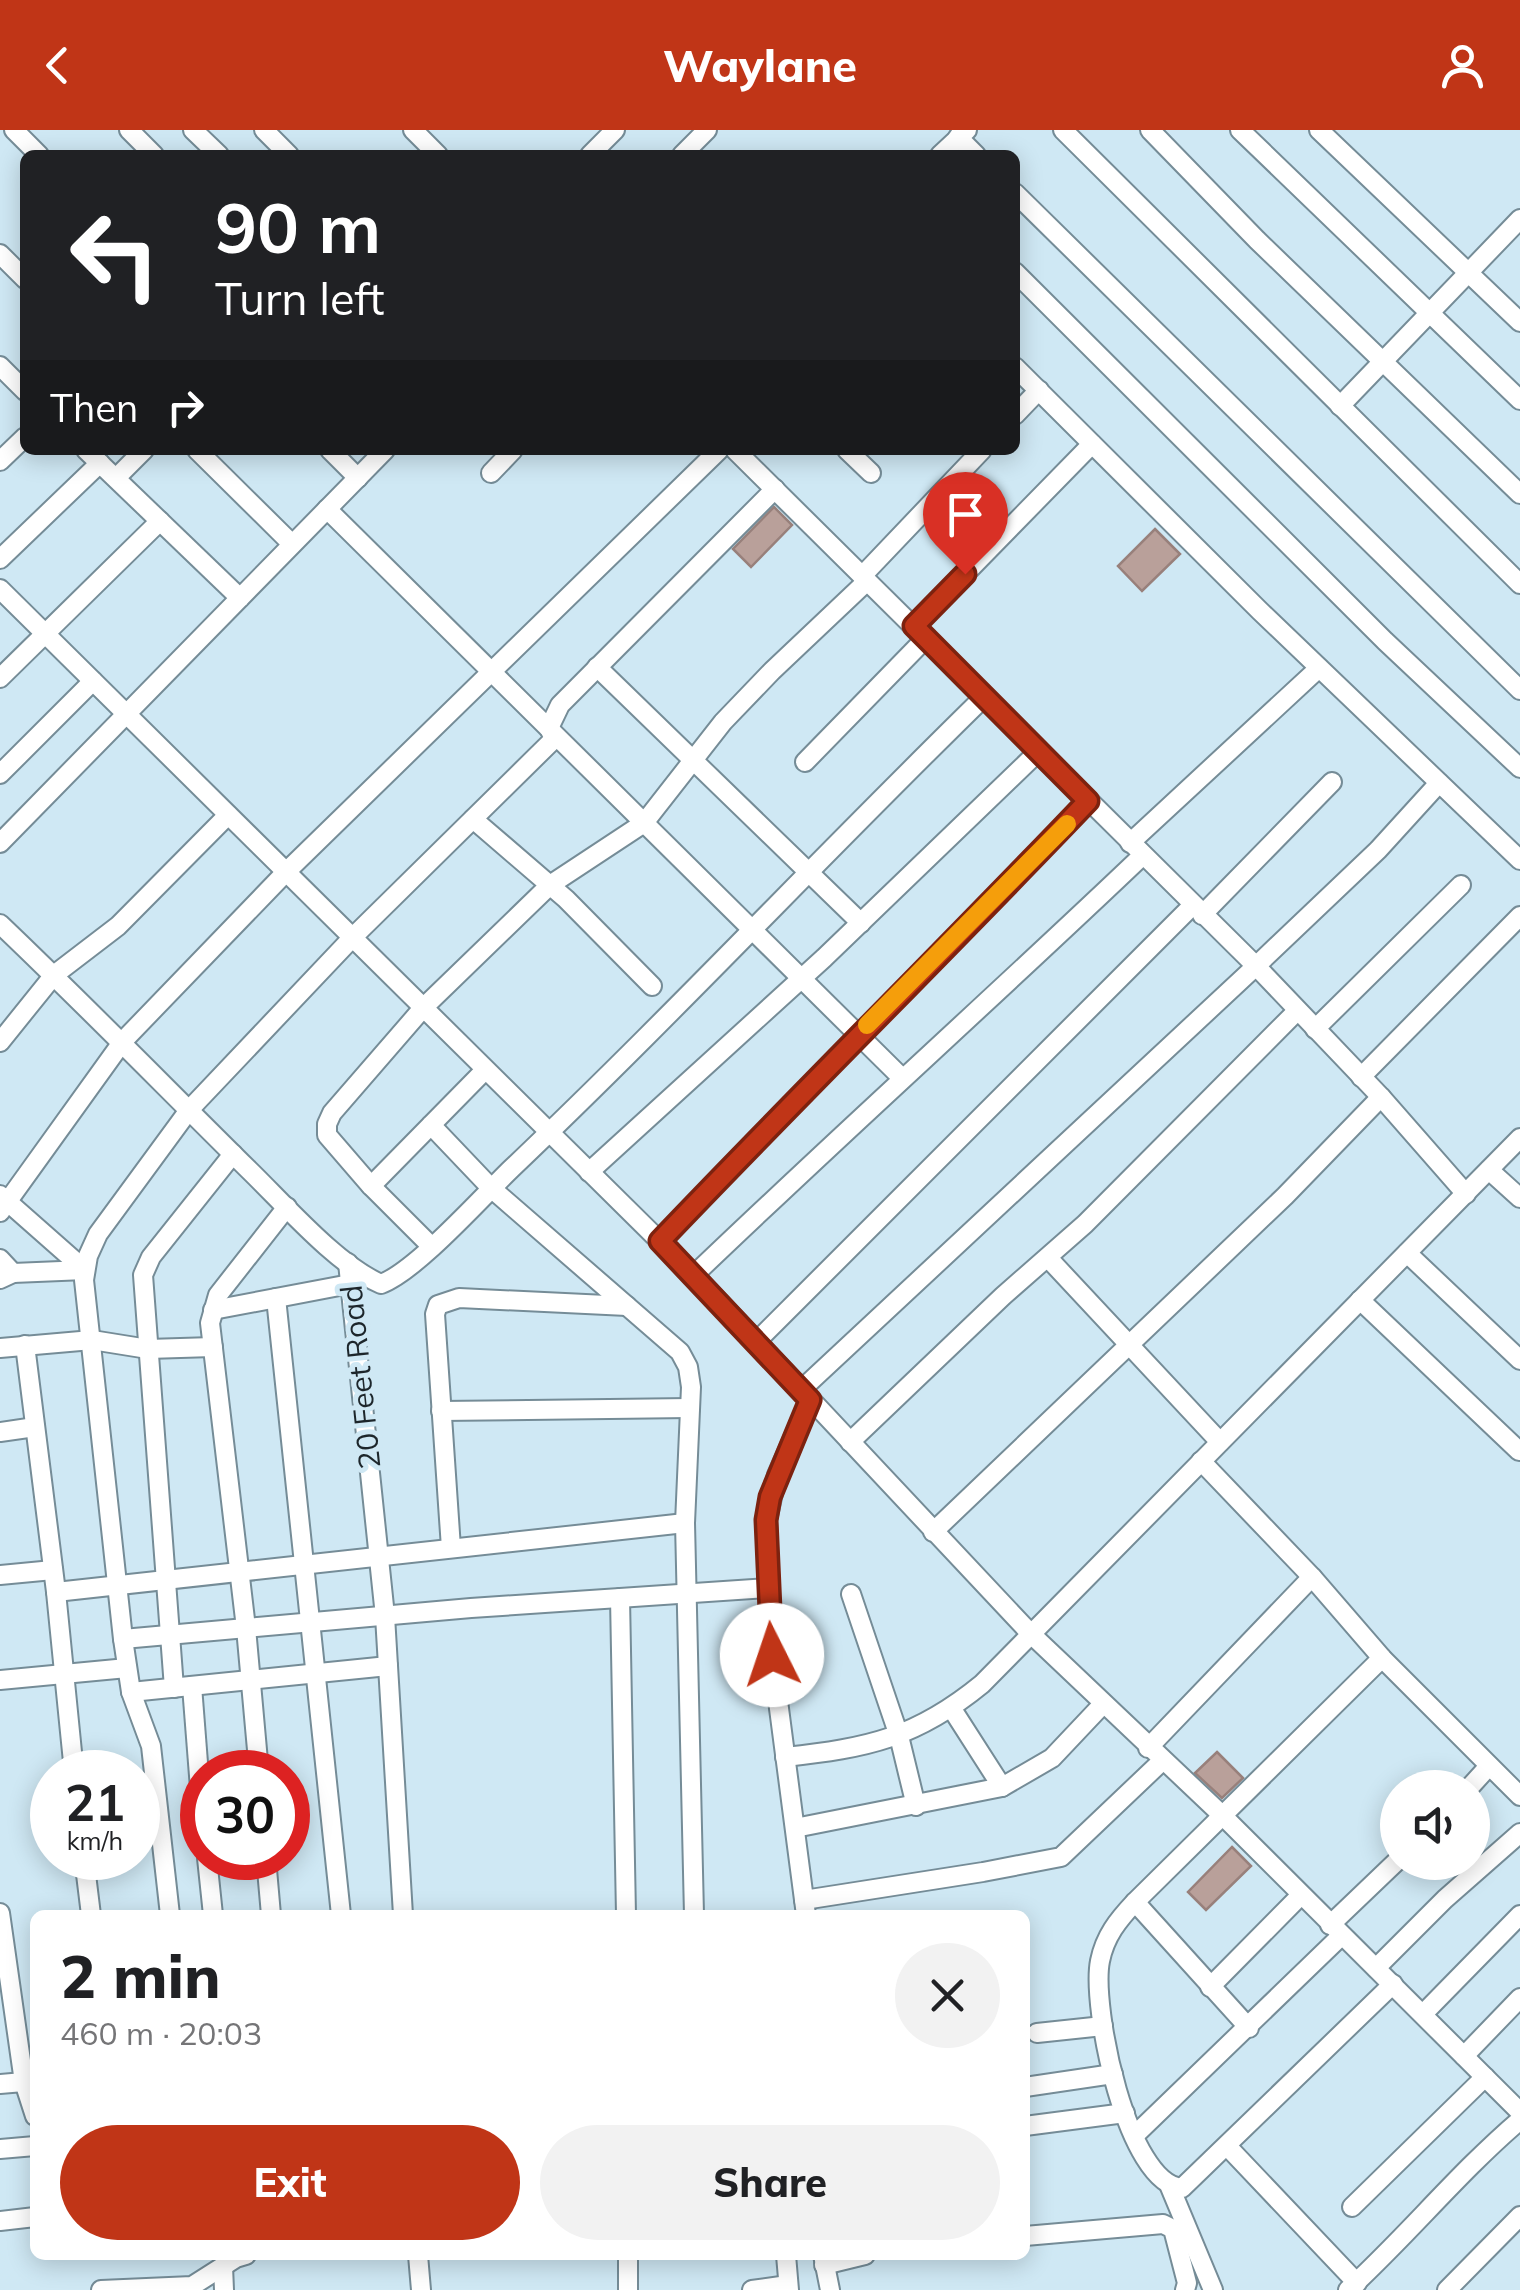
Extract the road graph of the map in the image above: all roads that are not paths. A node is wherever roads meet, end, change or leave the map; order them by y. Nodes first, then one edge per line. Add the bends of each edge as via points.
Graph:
1 (14, 130) edge
2 (130, 130) edge
3 (193, 130) edge
4 (264, 130) edge
5 (412, 130) edge
6 (615, 130) edge
7 (707, 130) edge
8 (1063, 130) edge
9 (1150, 130) edge
10 (1240, 130) edge
11 (1319, 130) edge
12 (34, 150) edge
13 (149, 150) edge
14 (213, 150) edge
15 (284, 150) edge
16 (433, 150) edge
17 (595, 150) edge
18 (687, 150) edge
19 (1020, 198) edge
20 (1520, 218) edge
21 (1470, 274) junction
22 (1020, 277) edge
23 (1431, 314) junction
24 (1520, 322) edge
25 (1383, 362) junction
26 (1020, 371) edge
27 (1039, 390) junction
28 (1520, 400) edge
29 (1340, 406) junction
30 (1020, 411) edge
31 (20, 441) edge
32 (1092, 444) junction
33 (139, 455) edge
34 (202, 455) edge
35 (335, 455) edge
36 (380, 455) edge
37 (508, 455) edge
38 (713, 455) edge
39 (740, 455) edge
40 (852, 455) edge
41 (977, 455) edge
42 (93, 456) edge
43 (0, 461) edge
44 (490, 473) dead end
45 (871, 474) dead end
46 (116, 478) junction
47 (358, 478) junction
48 (775, 489) junction
49 (1520, 494) edge
50 (326, 509) junction
51 (160, 520) junction
52 (292, 544) junction
53 (0, 559) edge
54 (863, 575) junction
55 (1520, 584) edge
56 (0, 589) edge
57 (240, 598) junction
58 (44, 632) junction
59 (920, 632) junction
60 (597, 667) junction
61 (1319, 668) junction
62 (492, 672) junction
63 (0, 678) edge
64 (93, 681) junction
65 (1520, 690) edge
66 (984, 696) junction
67 (126, 714) junction
68 (549, 728) junction
69 (1039, 751) junction
70 (691, 760) junction
71 (805, 762) dead end
72 (1520, 768) edge
73 (0, 774) edge
74 (1332, 782) dead end
75 (1438, 783) junction
76 (1088, 801) junction
77 (228, 815) junction
78 (473, 819) junction
79 (644, 822) junction
80 (0, 843) edge
81 (1136, 849) junction
82 (1520, 860) edge
83 (286, 872) junction
84 (808, 872) junction
85 (550, 885) junction
86 (1461, 885) dead end
87 (1197, 910) junction
88 (1520, 916) edge
89 (860, 922) junction
90 (1, 928) edge
91 (753, 930) junction
92 (352, 938) junction
93 (1256, 966) junction
94 (54, 975) junction
95 (802, 978) junction
96 (652, 986) dead end
97 (422, 1008) junction
98 (1297, 1011) junction
99 (1314, 1030) junction
100 (859, 1034) junction
101 (123, 1040) junction
102 (0, 1042) edge
103 (485, 1070) junction
104 (1361, 1076) junction
105 (902, 1078) junction
106 (1381, 1096) junction
107 (189, 1110) junction
108 (431, 1125) junction
109 (550, 1133) junction
110 (1520, 1138) edge
111 (233, 1154) junction
112 (1489, 1170) junction
113 (589, 1172) junction
114 (371, 1186) junction
115 (491, 1188) junction
116 (1466, 1194) junction
117 (1520, 1198) edge
118 (3, 1203) edge
119 (287, 1207) junction
120 (660, 1241) junction
121 (432, 1246) junction
122 (1407, 1253) junction
123 (1050, 1258) junction
124 (348, 1263) junction
125 (4, 1270) edge
126 (85, 1270) junction
127 (694, 1275) junction
128 (350, 1284) junction
129 (276, 1298) junction
130 (1360, 1300) junction
131 (627, 1306) junction
132 (213, 1310) junction
133 (92, 1340) junction
134 (756, 1342) junction
135 (25, 1346) junction
136 (1129, 1346) junction
137 (213, 1347) junction
138 (0, 1348) edge
139 (148, 1350) junction
140 (1520, 1360) edge
141 (806, 1395) junction
142 (690, 1408) junction
143 (441, 1410) junction
144 (36, 1427) junction
145 (0, 1432) edge
146 (850, 1442) junction
147 (1220, 1442) junction
148 (1520, 1451) edge
149 (1201, 1461) junction
150 (686, 1522) junction
151 (933, 1532) junction
152 (451, 1548) junction
153 (379, 1556) junction
154 (304, 1564) junction
155 (53, 1570) junction
156 (239, 1572) junction
157 (0, 1575) edge
158 (1312, 1577) junction
159 (166, 1579) junction
160 (117, 1586) junction
161 (768, 1588) junction
162 (56, 1592) junction
163 (688, 1594) junction
164 (851, 1594) dead end
165 (620, 1598) junction
166 (385, 1616) junction
167 (309, 1622) junction
168 (246, 1628) junction
169 (1030, 1634) junction
170 (169, 1635) junction
171 (123, 1640) junction
172 (1382, 1658) junction
173 (388, 1666) junction
174 (127, 1668) junction
175 (315, 1674) junction
176 (64, 1675) junction
177 (0, 1680) edge
178 (250, 1680) junction
179 (183, 1687) junction
180 (131, 1692) junction
181 (1103, 1704) junction
182 (952, 1709) junction
183 (900, 1736) junction
184 (1148, 1748) junction
185 (72, 1750) edge
186 (192, 1750) edge
187 (257, 1750) edge
188 (786, 1757) junction
189 (1162, 1761) junction
190 (1490, 1766) junction
191 (1486, 1770) edge
192 (1002, 1788) junction
193 (1520, 1796) edge
194 (916, 1806) junction
195 (1223, 1816) junction
196 (794, 1828) junction
197 (1520, 1833) edge
198 (87, 1880) edge
199 (209, 1880) edge
200 (268, 1880) edge
201 (1381, 1880) edge
202 (1300, 1896) junction
203 (1134, 1902) junction
204 (805, 1907) edge
205 (90, 1910) edge
206 (169, 1910) edge
207 (212, 1910) edge
208 (271, 1910) edge
209 (340, 1910) edge
210 (403, 1910) edge
211 (626, 1910) edge
212 (694, 1910) edge
213 (0, 1913) edge
214 (1520, 1915) edge
215 (1336, 1931) junction
216 (1376, 1968) junction
217 (4, 1970) edge
218 (1393, 1984) junction
219 (1210, 1987) junction
220 (1520, 1998) edge
221 (1423, 2014) junction
222 (1103, 2026) junction
223 (1250, 2028) junction
224 (1038, 2033) dead end
225 (1464, 2056) junction
226 (1113, 2074) junction
227 (1486, 2077) junction
228 (30, 2081) edge
229 (0, 2084) edge
230 (1030, 2086) edge
231 (1125, 2113) junction
232 (1520, 2116) edge
233 (1030, 2125) edge
234 (1136, 2136) junction
235 (30, 2146) edge
236 (1227, 2146) junction
237 (0, 2149) edge
238 (1170, 2187) junction
239 (1352, 2207) dead end
240 (1520, 2216) edge
241 (30, 2218) edge
242 (0, 2221) edge
243 (1030, 2236) edge
244 (236, 2260) edge
245 (418, 2260) edge
246 (628, 2260) edge
247 (786, 2260) edge
248 (823, 2260) edge
249 (223, 2266) junction
250 (1352, 2286) edge
251 (788, 2288) edge
252 (101, 2290) edge
253 (224, 2290) edge
254 (421, 2290) edge
255 (628, 2290) edge
256 (752, 2290) edge
257 (830, 2290) edge
258 (1185, 2290) edge
259 (1213, 2290) edge
260 (1447, 2290) edge

1 - 12 street
2 - 13 street
3 - 14 street
4 - 15 street
5 - 16 street
6 - 17 street
7 - 18 street
8 - 29 street
9 - 25 street
10 - 23 street
11 - 21 street
19 - 65 street
20 - 21 street
21 - 23 street
21 - 24 street
22 - 72 street
23 - 25 street
23 - 28 street
25 - 29 street
25 - 49 street
26 - 27 street
27 - 30 street
27 - 32 street
29 - 55 street
31 - 43 street
32 - 59 street
32 - 61 street
33 - 46 street
34 - 52 street
35 - 47 street
36 - 47 street
37 - 44 street
38 - 62 street
39 - 48 street
40 - 45 street
41 - 54 street
42 - 46 street
42 - 53 street
46 - 51 street
47 - 50 street
48 - 54 street
48 - 60 street
50 - 52 street
50 - 62 street
51 - 57 street
51 - 58 street
52 - 57 street
54 - 59 street
54 - 70 street via 864,584 772,670
56 - 58 street
57 - 67 street
58 - 63 street
58 - 64 street
59 - 66 street
59 - 71 street
60 - 68 street via 560,705
60 - 70 street
61 - 75 street
61 - 81 street
62 - 68 street
62 - 83 street
64 - 67 street
64 - 73 street
66 - 69 street
66 - 84 street
67 - 77 street
67 - 80 street
68 - 78 street via 554,739
68 - 79 street
69 - 76 street
69 - 89 street
70 - 79 street
70 - 84 street
74 - 87 street
75 - 82 street
75 - 93 street
76 - 81 street
76 - 100 street
77 - 83 street
77 - 94 street via 118,926
78 - 85 street
78 - 92 street
79 - 85 street
79 - 91 street
81 - 87 street
81 - 105 street via 965,1024
83 - 92 street
83 - 101 street
84 - 89 street
84 - 91 street
85 - 96 street
85 - 97 street
86 - 99 street
87 - 93 street
87 - 134 street
88 - 104 street
89 - 95 street
90 - 94 street, 20 Feet Road
91 - 95 street
91 - 109 street
92 - 97 street
92 - 107 street
93 - 98 street
93 - 141 street
94 - 101 street, 20 Feet Road
94 - 102 street
95 - 100 street
95 - 113 street
97 - 103 street
97 - 114 street via 327,1124 327,1135
98 - 99 street
98 - 123 street
99 - 104 street
100 - 105 street
100 - 120 street
101 - 107 street, 20 Feet Road
101 - 118 street
103 - 108 street
103 - 109 street
104 - 106 street
105 - 127 street
106 - 116 street
106 - 136 street
107 - 111 street, 20 Feet Road
107 - 126 street via 98,1234
108 - 114 street
108 - 115 street
109 - 113 street
109 - 115 street
110 - 112 street
111 - 119 street, 20 Feet Road
111 - 139 street via 151,1258 144,1275
112 - 116 street
112 - 117 street
113 - 120 street
114 - 121 street
115 - 121 street
115 - 131 street
116 - 122 street
118 - 126 street
119 - 124 street, 20 Feet Road
119 - 132 street via 230,1277
120 - 127 street
121 - 124 street via 381,1284
122 - 130 street
122 - 140 street
123 - 136 street
123 - 146 street
124 - 128 street, 20 Feet Road
125 - 126 street
126 - 133 street
127 - 134 street
128 - 129 street
128 - 153 street, 20 Feet Road
129 - 132 street
129 - 154 street
130 - 147 street
130 - 148 street
131 - 142 street via 680,1352 688,1367
131 - 143 street via 446,1301 435,1314
132 - 137 street
133 - 135 street
133 - 139 street
133 - 160 street
134 - 141 street
135 - 138 street
135 - 144 street
136 - 147 street
136 - 151 street
137 - 139 street
137 - 156 street
139 - 159 street
141 - 146 street
141 - 161 street via 770,1497
142 - 143 street
142 - 150 street
143 - 152 street
144 - 145 street
144 - 155 street
146 - 151 street
147 - 149 street
149 - 158 street
149 - 169 street
150 - 152 street
150 - 163 street
151 - 169 street
152 - 153 street
153 - 154 street
153 - 166 street, 20 Feet Road
154 - 156 street
154 - 167 street
155 - 157 street
155 - 162 street
156 - 159 street
156 - 168 street
158 - 172 street
158 - 184 street
159 - 160 street
159 - 170 street
160 - 162 street
160 - 171 street
161 - 163 street
161 - 188 street
162 - 176 street
163 - 165 street
163 - 212 street
164 - 183 street
165 - 166 street
165 - 211 street
166 - 167 street
166 - 173 street, 20 Feet Road
167 - 168 street
167 - 175 street
168 - 170 street
168 - 178 street
169 - 181 street
169 - 182 street
170 - 171 street
170 - 179 street
171 - 174 street
172 - 190 street
172 - 195 street
173 - 175 street
173 - 210 street, 20 Feet Road
174 - 176 street
174 - 180 street
175 - 178 street
175 - 209 street
176 - 177 street
176 - 185 street
178 - 179 street
178 - 187 street
179 - 180 street
179 - 186 street
180 - 206 street via 151,1746
181 - 184 street
181 - 192 street via 1052,1758
182 - 183 street
182 - 192 street
183 - 188 street
183 - 194 street
184 - 189 street
188 - 196 street
189 - 195 street
189 - 204 street via 1061,1857
190 - 191 street
190 - 193 street
192 - 194 street
194 - 196 street
195 - 202 street
195 - 203 street
196 - 204 street
197 - 216 street
198 - 205 street
199 - 207 street
200 - 208 street
201 - 215 street
202 - 215 street
202 - 219 street
203 - 219 street
203 - 222 street via 1106,1938 1100,1962
213 - 217 street
214 - 221 street
215 - 216 street
215 - 223 street
216 - 218 street
217 - 228 street
218 - 221 street
218 - 236 street
219 - 223 street
220 - 225 street
221 - 225 street
222 - 224 street
222 - 226 street
223 - 234 street
225 - 227 street
226 - 230 street
226 - 231 street
227 - 232 street
227 - 239 street
228 - 229 street
231 - 233 street
231 - 234 street
232 - 250 street
234 - 238 street
235 - 237 street
236 - 238 street via 1182,2188
236 - 250 street
238 - 259 street
240 - 260 street
241 - 242 street
243 - 258 street via 1163,2224 1173,2229
244 - 249 street
245 - 254 street
246 - 255 street
247 - 251 street
248 - 257 street
249 - 252 street via 192,2286
249 - 253 street
251 - 256 street

